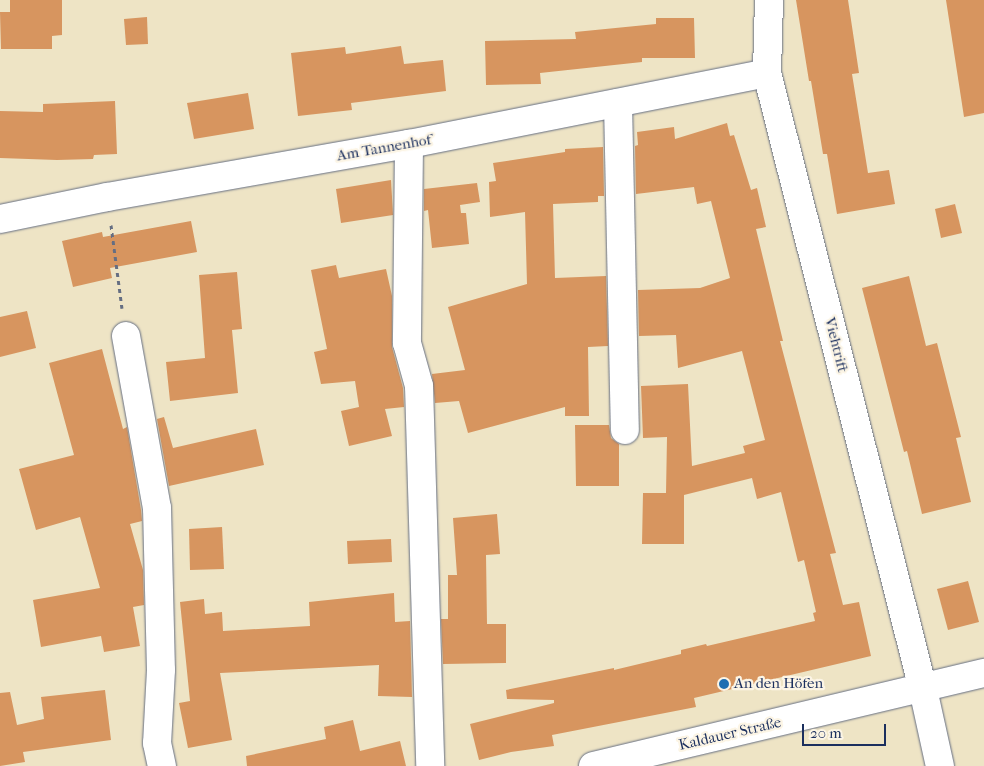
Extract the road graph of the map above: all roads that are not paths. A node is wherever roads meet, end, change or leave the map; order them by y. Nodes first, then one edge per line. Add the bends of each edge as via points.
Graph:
1 (768, 0) edge
2 (767, 74) junction
3 (618, 103) junction
4 (409, 144) junction
5 (0, 219) edge
6 (126, 336) road end
7 (625, 430) dead end
8 (984, 673) edge
9 (923, 689) junction
10 (629, 762) edge
11 (162, 766) edge
12 (430, 766) edge
13 (593, 766) edge
14 (940, 766) edge

1 - 2 street, Viehtrift
2 - 3 street, Am Tannenhof
2 - 9 street, Viehtrift
3 - 4 street, Am Tannenhof
3 - 7 street
4 - 5 street, Am Tannenhof
4 - 12 street via 408,342 419,386
6 - 11 street via 156,508 161,670 157,743
8 - 9 street, Kaldauer Straße
9 - 10 street, Kaldauer Straße
9 - 14 street, Viehtrift
10 - 13 street, Kaldauer Straße

